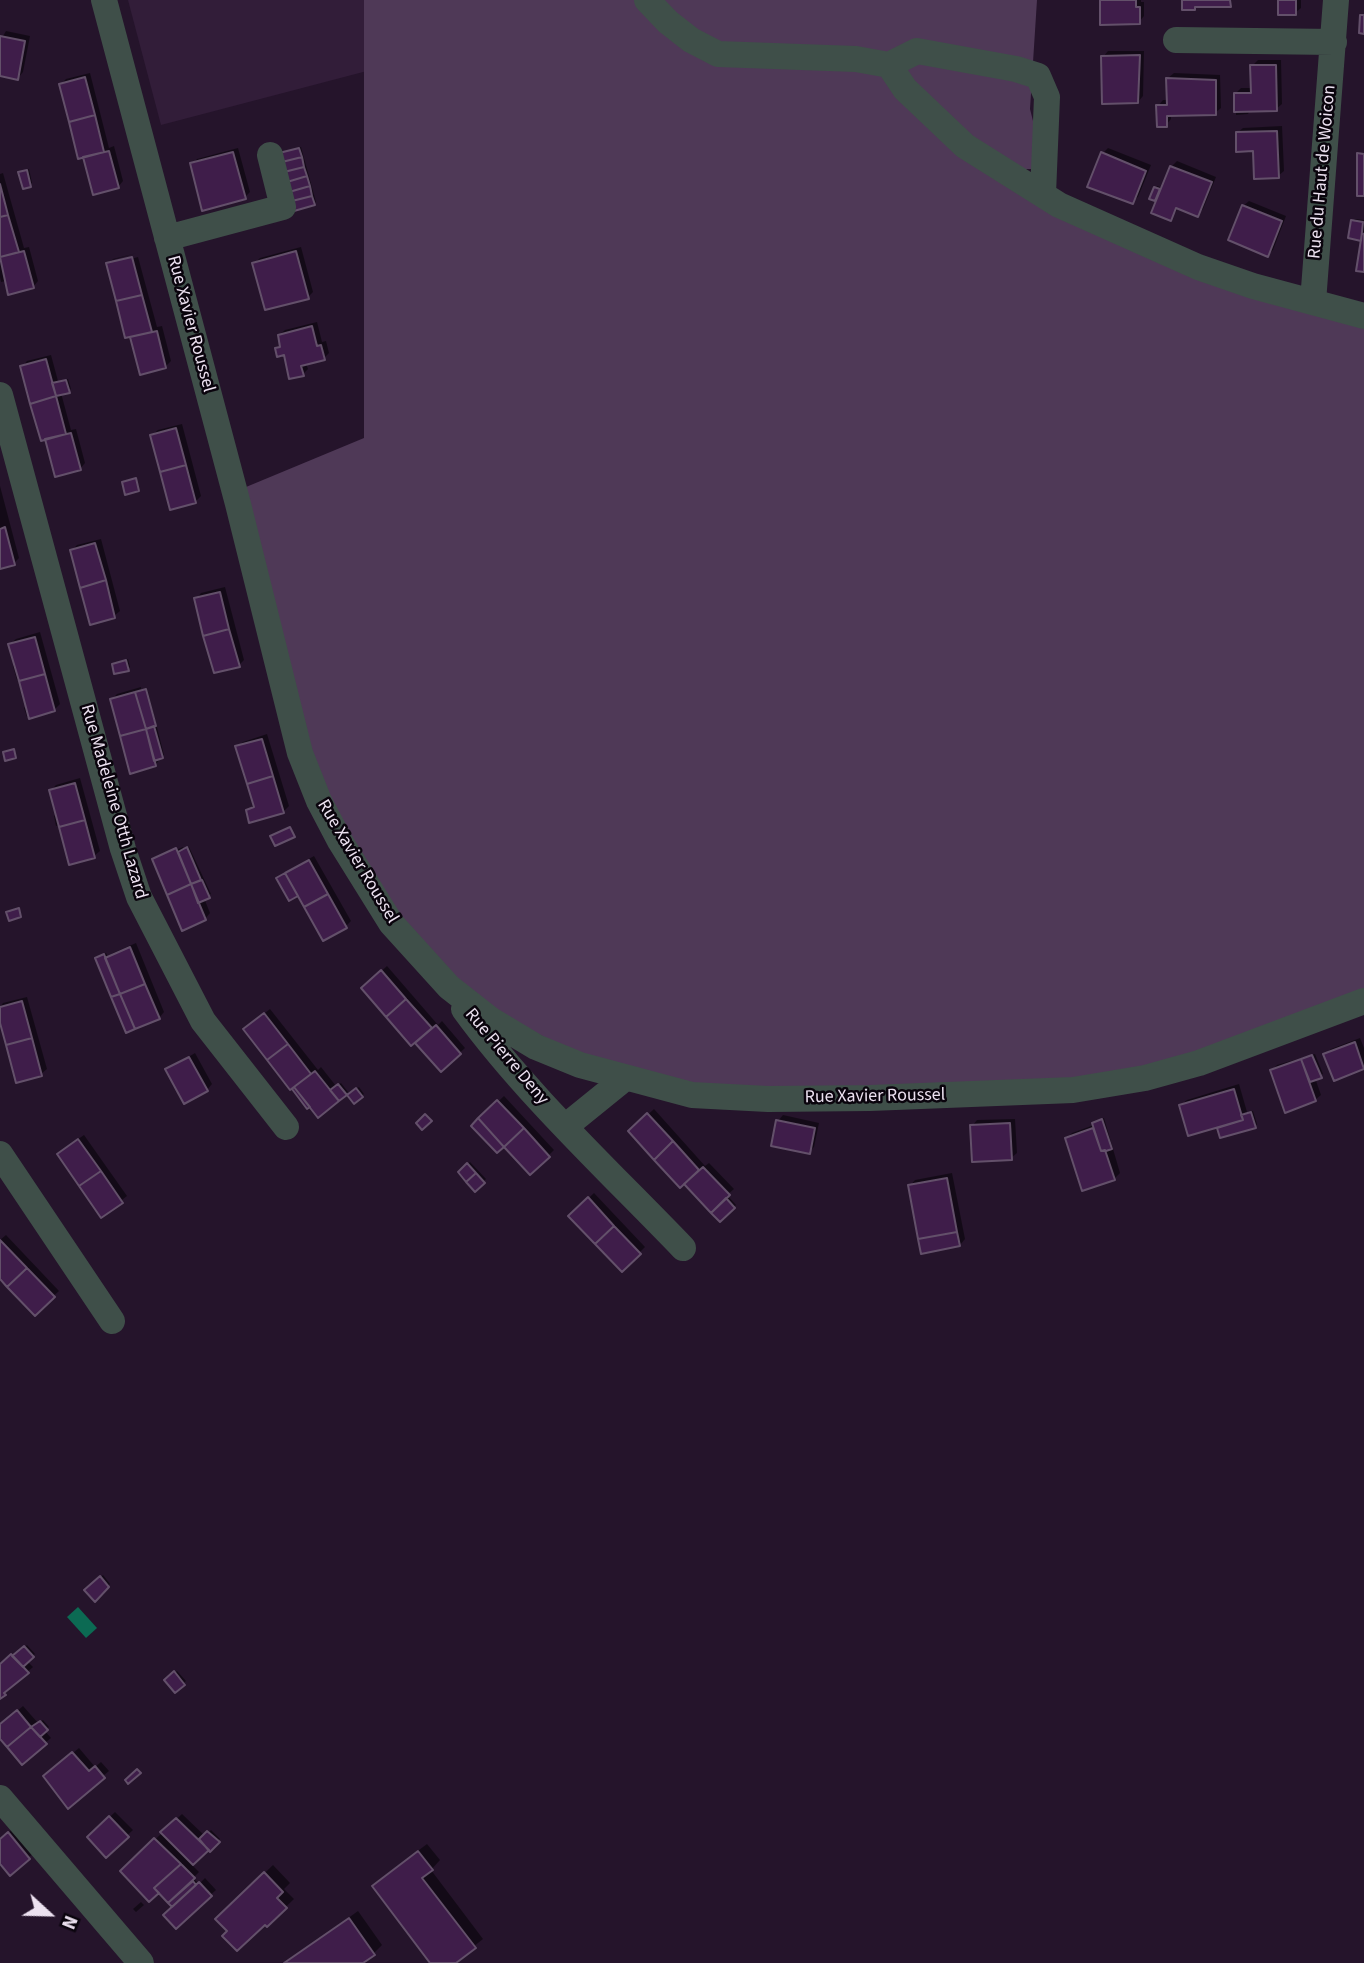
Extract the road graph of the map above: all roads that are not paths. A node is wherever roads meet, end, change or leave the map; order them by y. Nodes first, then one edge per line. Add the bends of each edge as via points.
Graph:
1 (104, 0) edge
2 (647, 0) edge
3 (1336, 0) edge
4 (1175, 40) dead end
5 (1334, 42) junction
6 (889, 65) junction
7 (270, 155) dead end
8 (1043, 194) junction
9 (167, 238) junction
10 (1313, 302) junction
11 (1364, 316) edge
12 (0, 395) edge
13 (6, 447) edge
14 (449, 987) junction
15 (1364, 1001) edge
16 (624, 1079) junction
17 (566, 1126) junction
18 (286, 1127) dead end
19 (0, 1154) edge
20 (683, 1248) dead end
21 (112, 1321) dead end
22 (0, 1798) edge
23 (141, 1963) edge

1 - 9 street, Rue Xavier Roussel
2 - 6 street via 691,40 718,54 856,59
3 - 5 street, Rue du Haut de Woicon
4 - 5 street
5 - 10 street, Rue du Haut de Woicon
6 - 8 street via 905,89 965,146
6 - 8 street via 916,51 1038,76 1047,97
7 - 9 street via 283,207
8 - 10 street via 1198,267
9 - 14 street, Rue Xavier Roussel via 300,753 319,802 391,923
10 - 11 street
12 - 13 street, Rue Madeleine Otth Lazard
13 - 18 street, Rue Madeleine Otth Lazard via 139,897 202,1021
14 - 16 street, Rue Xavier Roussel via 536,1047
14 - 17 street, Rue Pierre Deny via 484,1036
15 - 16 street, Rue Xavier Roussel via 1199,1063 1073,1090 768,1099 692,1095
16 - 17 street
17 - 20 street, Rue Pierre Deny
19 - 21 street
22 - 23 street

